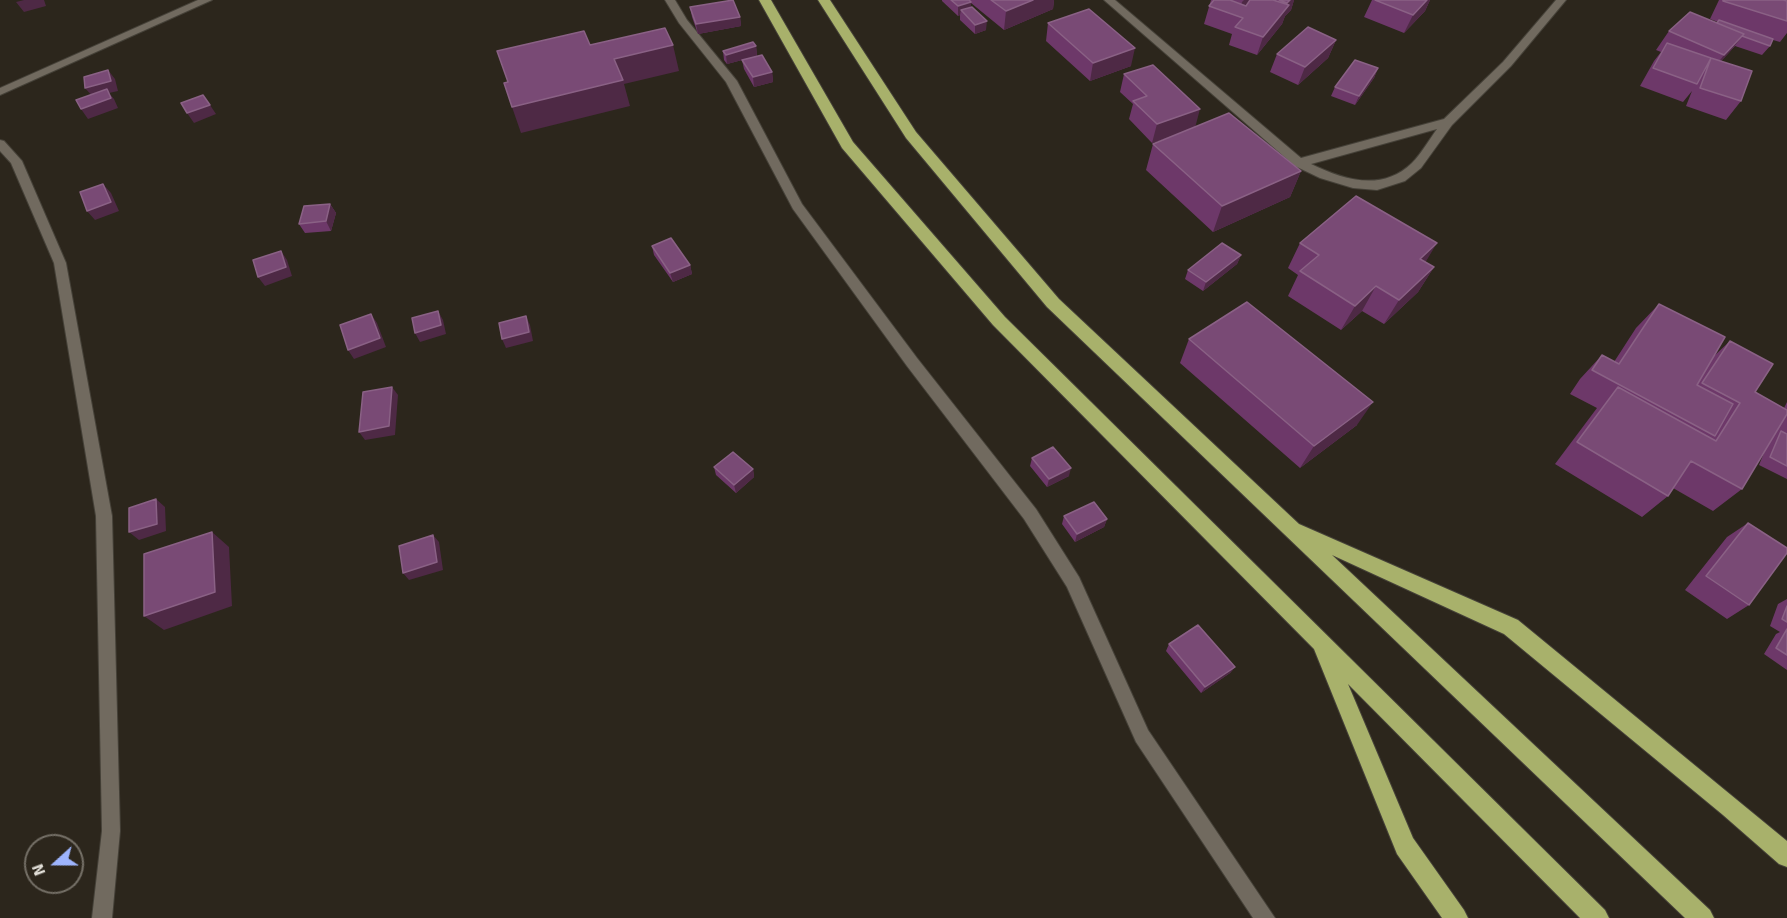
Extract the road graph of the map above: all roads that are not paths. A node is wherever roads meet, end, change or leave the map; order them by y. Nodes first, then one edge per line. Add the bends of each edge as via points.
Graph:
1 (207, 0) edge
2 (670, 0) edge
3 (765, 0) edge
4 (824, 0) edge
5 (1129, 0) edge
6 (1561, 0) edge
7 (1114, 4) edge
8 (0, 92) edge
9 (1448, 122) junction
10 (0, 144) edge
11 (1299, 163) junction
12 (1287, 526) junction
13 (1321, 643) junction
14 (1787, 856) edge
15 (102, 918) edge
16 (1265, 918) edge
17 (1456, 918) edge
18 (1597, 918) edge
19 (1702, 918) edge

1 - 8 street
2 - 16 street via 731,81 797,206 1030,514 1073,582 1142,736
3 - 13 highway via 847,145 999,321
4 - 12 highway via 911,135 1053,303
5 - 7 street
6 - 9 street via 1507,64
7 - 11 street
9 - 11 street
9 - 11 street via 1416,165 1401,178 1377,186 1353,184
10 - 15 street via 16,161 60,263 104,516 111,831
12 - 14 highway via 1511,627
12 - 19 highway
13 - 17 highway via 1405,846
13 - 18 highway

